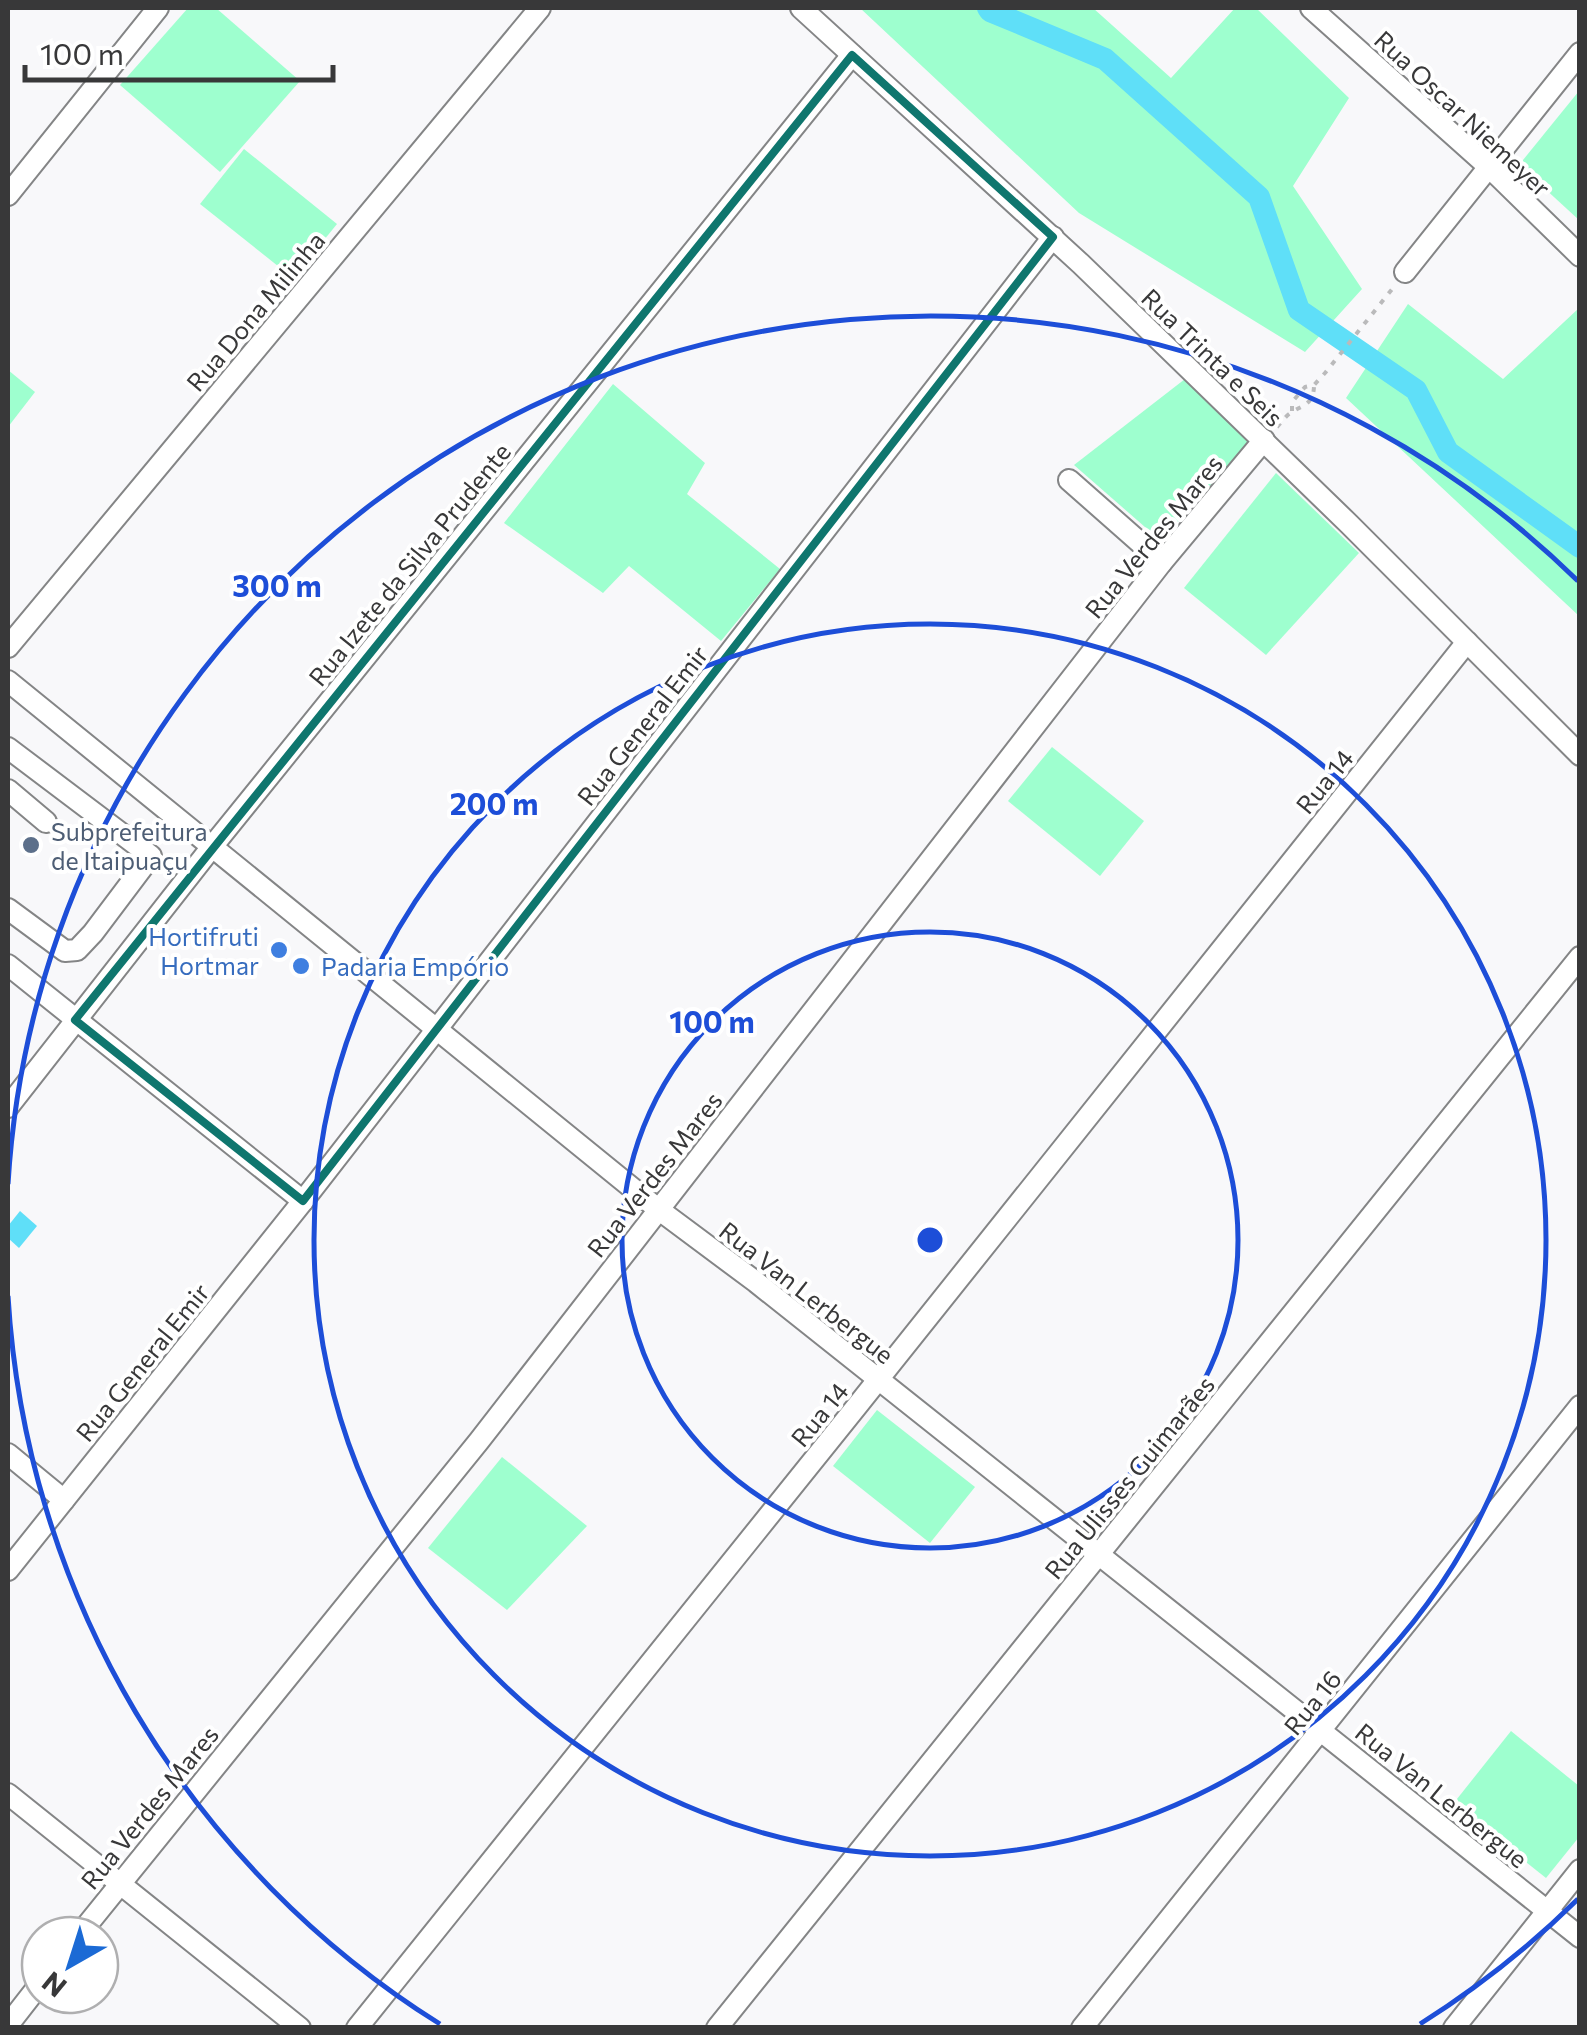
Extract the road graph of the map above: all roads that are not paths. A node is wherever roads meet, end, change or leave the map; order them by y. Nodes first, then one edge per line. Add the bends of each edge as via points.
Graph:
1 (158, 8) edge
2 (540, 8) edge
3 (800, 8) edge
4 (1311, 8) edge
5 (1580, 53) edge
6 (852, 55) junction
7 (1488, 168) junction
8 (8, 195) edge
9 (1053, 238) junction
10 (1580, 256) edge
11 (1405, 272) road end
12 (1264, 440) junction
13 (1069, 480) dead end
14 (1162, 562) junction
15 (1467, 642) junction
16 (8, 647) edge
17 (8, 681) edge
18 (8, 748) edge
19 (1580, 755) edge
20 (8, 790) edge
21 (46, 822) dead end
22 (211, 848) junction
23 (8, 909) edge
24 (1580, 957) edge
25 (8, 964) edge
26 (75, 1020) junction
27 (436, 1030) junction
28 (8, 1107) edge
29 (303, 1201) junction
30 (658, 1209) junction
31 (878, 1380) junction
32 (1580, 1406) edge
33 (8, 1454) edge
34 (64, 1500) junction
35 (1098, 1555) junction
36 (8, 1570) edge
37 (1321, 1730) junction
38 (8, 1794) edge
39 (1580, 1870) edge
40 (120, 1883) junction
41 (1547, 1911) junction
42 (94, 1915) edge
43 (1580, 1937) edge
44 (300, 2028) edge
45 (357, 2028) edge
46 (718, 2028) edge
47 (1082, 2028) edge
48 (1454, 2028) edge

1 - 8 street
2 - 16 street, Rua Dona Milinha
3 - 6 street, Rua Trinta e Seis
4 - 7 street, Rua Oscar Niemeyer
5 - 7 street
6 - 9 street, Rua Trinta e Seis
6 - 22 street, Rua Izete da Silva Prudente
7 - 10 street, Rua Oscar Niemeyer
7 - 11 street
9 - 12 street, Rua Trinta e Seis
9 - 27 street, Rua General Emir
12 - 14 street, Rua Verdes Mares
12 - 15 street, Rua Trinta e Seis
13 - 14 street
14 - 30 street, Rua Verdes Mares
15 - 19 street, Rua Trinta e Seis
15 - 31 street, Rua 14
17 - 22 street, Rua Van Lerbergue
18 - 23 street via 151,856 76,950 65,951
20 - 21 street
22 - 26 street, Rua Izete da Silva Prudente
22 - 27 street, Rua Van Lerbergue
24 - 35 street, Rua Ulisses Guimarães
25 - 26 street
26 - 28 street, Rua Izete da Silva Prudente
26 - 29 street
27 - 29 street, Rua General Emir
27 - 30 street, Rua Van Lerbergue
29 - 34 street, Rua General Emir
30 - 31 street, Rua Van Lerbergue
30 - 40 street, Rua Verdes Mares via 479,1442
31 - 35 street, Rua Van Lerbergue
31 - 45 street, Rua 14
32 - 37 street, Rua 16
33 - 34 street
34 - 36 street, Rua General Emir
35 - 37 street, Rua Van Lerbergue
35 - 46 street, Rua Ulisses Guimarães
37 - 41 street, Rua Van Lerbergue
37 - 47 street, Rua 16
38 - 40 street
39 - 41 street
40 - 42 street, Rua Verdes Mares
40 - 44 street
41 - 43 street, Rua Van Lerbergue
41 - 48 street

